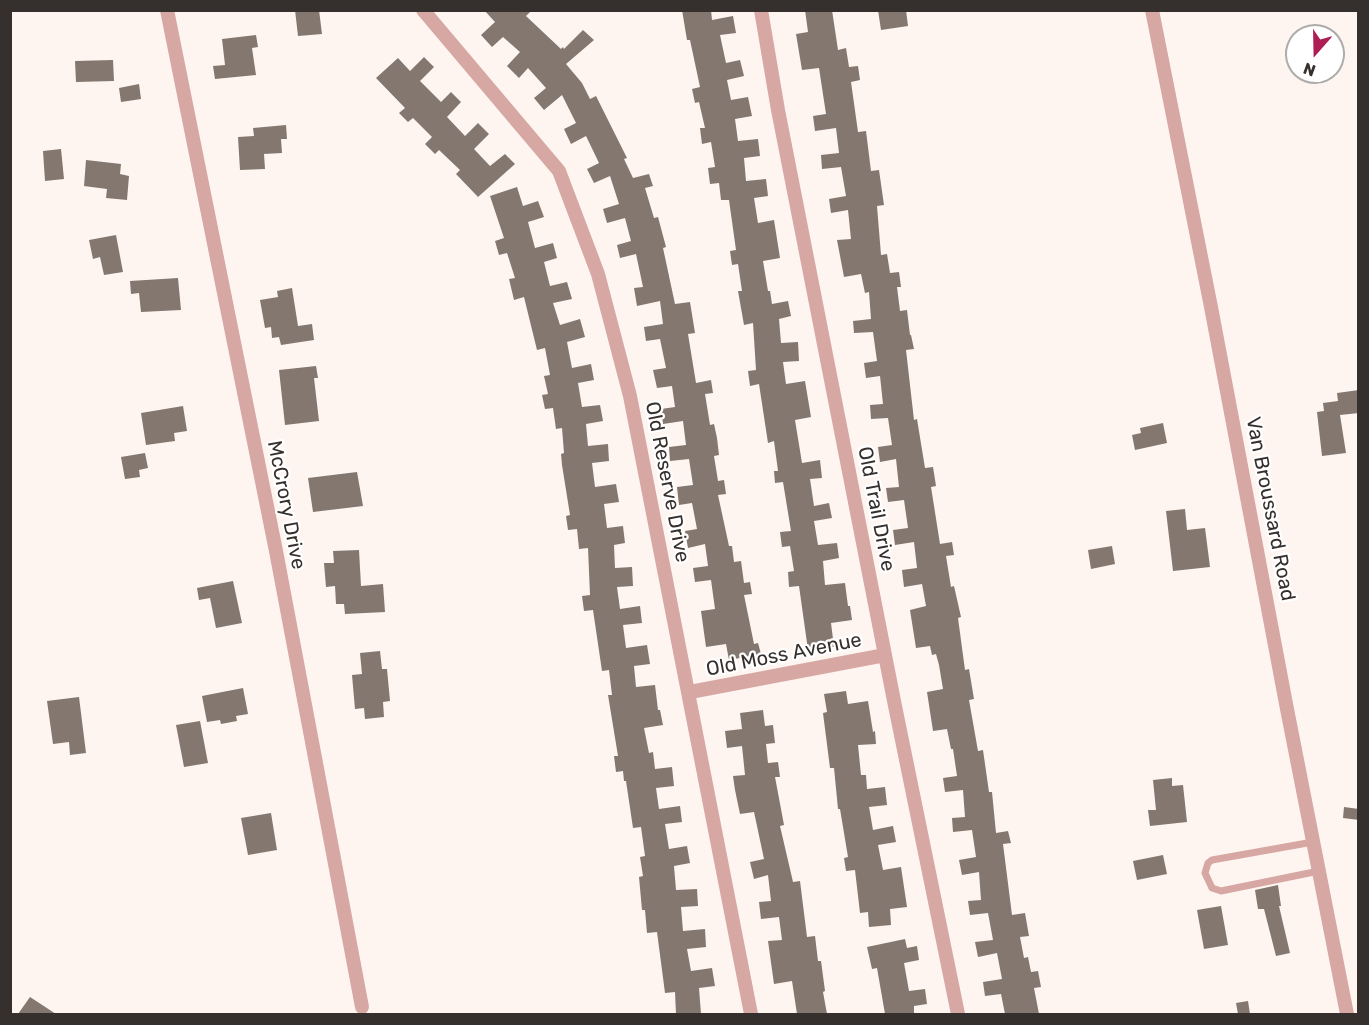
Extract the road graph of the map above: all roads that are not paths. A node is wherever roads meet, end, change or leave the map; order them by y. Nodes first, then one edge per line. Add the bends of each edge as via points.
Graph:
1 (167, 10) edge
2 (423, 10) edge
3 (761, 10) edge
4 (1152, 10) edge
5 (885, 655) junction
6 (690, 692) junction
7 (1313, 842) junction
8 (1318, 871) junction
9 (362, 1007) dead end
10 (752, 1014) edge
11 (958, 1014) edge
12 (1347, 1014) edge

1 - 9 street, McCrory Drive
2 - 6 street, Old Reserve Drive via 559,171 598,274 630,396
3 - 5 street, Old Trail Drive
4 - 7 street, Van Broussard Road
5 - 6 street, Old Moss Avenue
5 - 11 street, Old Trail Drive
6 - 10 street, Old Reserve Drive
7 - 8 street, Van Broussard Road
7 - 8 lane via 1212,860 1205,873 1212,888 1221,891
8 - 12 street, Van Broussard Road

